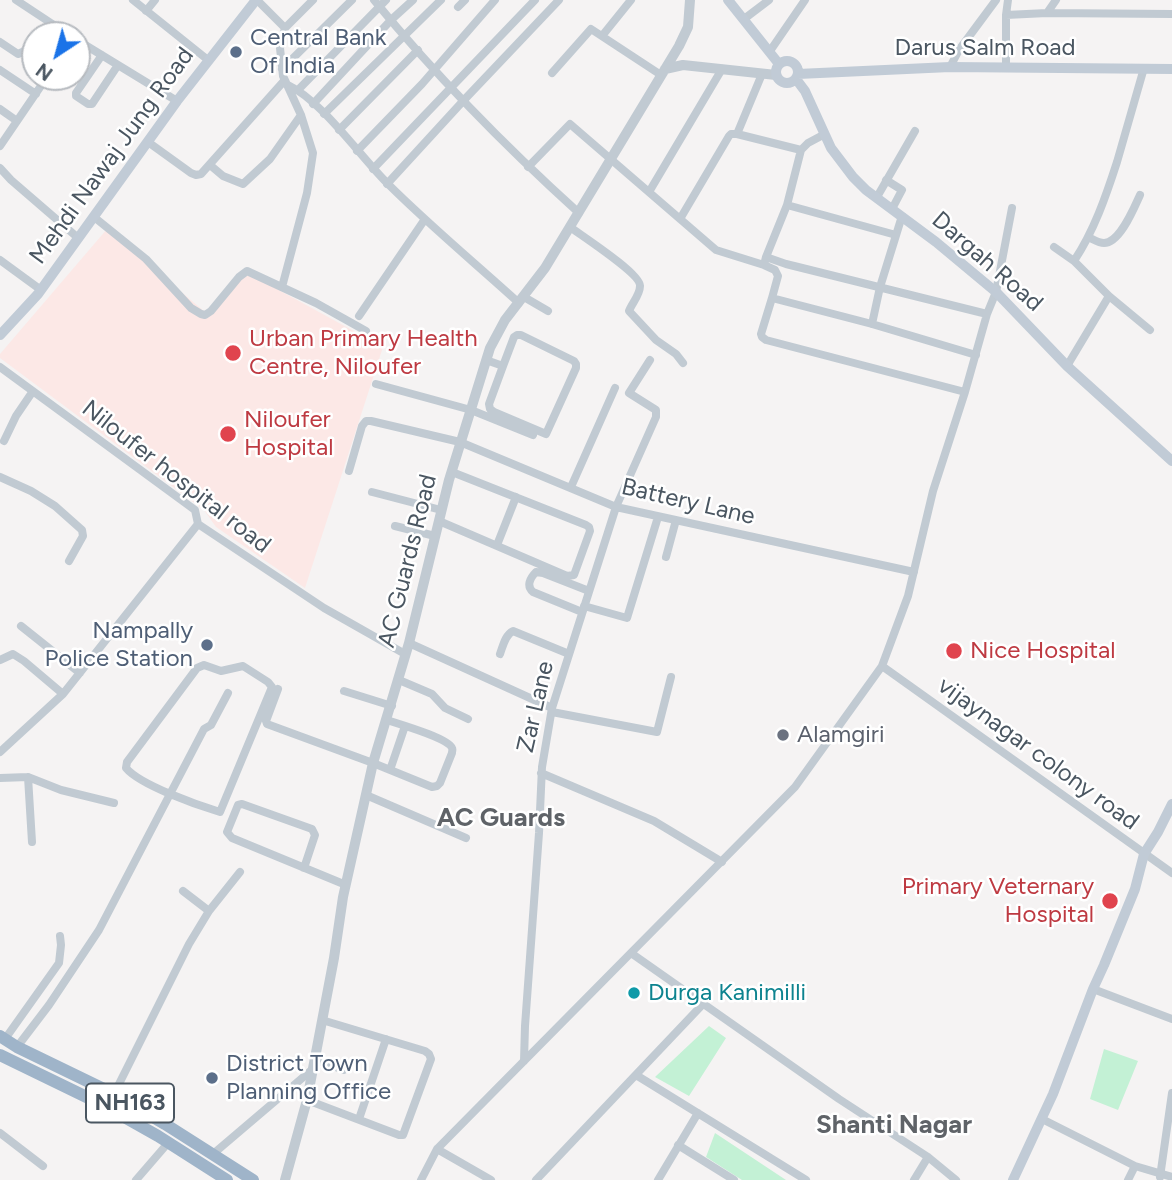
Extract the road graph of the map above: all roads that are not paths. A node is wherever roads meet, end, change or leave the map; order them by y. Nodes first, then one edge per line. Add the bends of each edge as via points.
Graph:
1 (16, 0) edge
2 (133, 0) edge
3 (155, 0) edge
4 (256, 0) edge
5 (313, 0) edge
6 (352, 0) edge
7 (386, 0) edge
8 (413, 0) edge
9 (441, 0) edge
10 (495, 0) edge
11 (535, 0) edge
12 (559, 0) edge
13 (631, 0) edge
14 (690, 0) edge
15 (728, 0) edge
16 (769, 0) edge
17 (805, 0) edge
18 (996, 0) edge
19 (1008, 0) edge
20 (1056, 0) edge
21 (376, 4) edge
22 (146, 11) junction
23 (1047, 13) junction
24 (1172, 14) edge
25 (1006, 15) junction
26 (744, 19) junction
27 (391, 20) junction
28 (48, 21) edge
29 (285, 27) junction
30 (404, 36) junction
31 (602, 36) junction
32 (0, 42) edge
33 (418, 50) junction
34 (91, 51) edge
35 (770, 51) junction
36 (21, 53) edge
37 (100, 58) junction
38 (208, 60) junction
39 (950, 67) junction
40 (116, 68) junction
41 (1006, 68) junction
42 (1144, 68) junction
43 (282, 69) junction
44 (722, 69) junction
45 (1172, 69) edge
46 (0, 70) edge
47 (435, 70) junction
48 (778, 70) junction
49 (663, 72) junction
50 (552, 73) dead end
51 (762, 74) junction
52 (797, 76) junction
53 (286, 83) junction
54 (451, 87) junction
55 (298, 90) junction
56 (38, 91) edge
57 (36, 94) junction
58 (464, 100) junction
59 (177, 102) junction
60 (313, 104) junction
61 (0, 109) edge
62 (324, 114) junction
63 (301, 115) junction
64 (17, 121) junction
65 (339, 130) junction
66 (915, 131) dead end
67 (737, 134) junction
68 (823, 135) junction
69 (148, 142) junction
70 (0, 146) edge
71 (801, 150) junction
72 (357, 151) junction
73 (611, 160) junction
74 (210, 165) junction
75 (528, 167) junction
76 (0, 168) edge
77 (373, 169) junction
78 (886, 180) junction
79 (387, 184) junction
80 (649, 192) junction
81 (1140, 195) dead end
82 (877, 197) junction
83 (787, 205) junction
84 (1012, 208) dead end
85 (892, 209) junction
86 (579, 213) junction
87 (902, 216) junction
88 (94, 217) junction
89 (425, 219) junction
90 (680, 219) junction
91 (570, 228) junction
92 (896, 235) junction
93 (77, 237) junction
94 (1088, 237) junction
95 (1054, 247) dead end
96 (0, 260) edge
97 (765, 261) junction
98 (1074, 261) junction
99 (282, 286) junction
100 (880, 287) junction
101 (41, 290) junction
102 (996, 292) junction
103 (1109, 296) junction
104 (772, 298) junction
105 (521, 300) junction
106 (548, 312) dead end
107 (988, 314) junction
108 (359, 316) dead end
109 (872, 324) junction
110 (1150, 330) dead end
111 (366, 331) dead end
112 (0, 335) edge
113 (976, 355) junction
114 (486, 359) junction
115 (650, 360) dead end
116 (683, 363) dead end
117 (503, 366) junction
118 (1067, 366) junction
119 (0, 367) edge
120 (376, 384) dead end
121 (615, 388) dead end
122 (33, 391) junction
123 (965, 392) junction
124 (471, 410) junction
125 (538, 437) dead end
126 (4, 441) dead end
127 (460, 442) junction
128 (1172, 461) edge
129 (349, 471) dead end
130 (452, 472) junction
131 (0, 477) edge
132 (571, 486) junction
133 (372, 492) dead end
134 (516, 497) junction
135 (616, 507) junction
136 (440, 516) junction
137 (658, 517) junction
138 (676, 520) junction
139 (198, 524) junction
140 (395, 526) dead end
141 (435, 536) junction
142 (497, 545) junction
143 (666, 557) dead end
144 (69, 561) dead end
145 (915, 572) junction
146 (589, 591) junction
147 (583, 609) junction
148 (22, 626) dead end
149 (409, 643) junction
150 (405, 654) junction
151 (500, 654) dead end
152 (569, 654) junction
153 (0, 660) edge
154 (882, 666) junction
155 (80, 673) junction
156 (671, 677) dead end
157 (399, 680) junction
158 (278, 689) dead end
159 (344, 691) dead end
160 (228, 693) dead end
161 (63, 694) junction
162 (391, 706) junction
163 (552, 710) junction
164 (468, 719) dead end
165 (387, 720) junction
166 (405, 726) junction
167 (0, 752) edge
168 (373, 763) junction
169 (390, 770) junction
170 (541, 773) junction
171 (28, 777) junction
172 (0, 778) edge
173 (170, 794) junction
174 (366, 796) junction
175 (114, 803) dead end
176 (1172, 804) edge
177 (466, 838) dead end
178 (32, 842) dead end
179 (1144, 854) junction
180 (722, 862) junction
181 (304, 868) junction
182 (240, 872) dead end
183 (1172, 873) edge
184 (346, 885) junction
185 (183, 891) dead end
186 (209, 911) junction
187 (69, 944) dead end
188 (631, 953) junction
189 (1093, 989) junction
190 (703, 1004) junction
191 (1172, 1019) edge
192 (322, 1020) junction
193 (2, 1038) edge
194 (386, 1039) junction
195 (17, 1047) junction
196 (0, 1055) edge
197 (524, 1061) junction
198 (315, 1064) junction
199 (344, 1070) dead end
200 (636, 1075) junction
201 (1172, 1093) edge
202 (114, 1094) junction
203 (307, 1100) junction
204 (138, 1107) junction
205 (698, 1113) junction
206 (359, 1119) junction
207 (1042, 1119) junction
208 (130, 1120) junction
209 (0, 1133) edge
210 (168, 1143) junction
211 (678, 1145) junction
212 (437, 1149) junction
213 (213, 1154) junction
214 (928, 1157) junction
215 (43, 1166) dead end
216 (1135, 1166) junction
217 (1160, 1177) edge
218 (1172, 1177) edge
219 (136, 1180) edge
220 (227, 1180) edge
221 (253, 1180) edge
222 (285, 1180) edge
223 (421, 1180) edge
224 (491, 1180) edge
225 (536, 1180) edge
226 (657, 1180) edge
227 (734, 1180) edge
228 (806, 1180) edge
229 (914, 1180) edge
230 (956, 1180) edge
231 (1013, 1180) edge
232 (1128, 1180) edge

1 - 28 street
2 - 22 street
3 - 22 street
4 - 29 street
4 - 38 main road, Mehdi Nawaj Jung Road
5 - 29 street
6 - 43 street
7 - 21 street
8 - 27 street
9 - 30 street
10 - 47 street
11 - 54 street
12 - 58 street
13 - 31 street
14 - 49 street, AC Guards Road via 688,27
15 - 26 main road
16 - 26 street
17 - 35 street
18 - 39 street
19 - 25 street
20 - 23 street
21 - 27 street
21 - 55 street
22 - 38 street
23 - 24 street
23 - 25 street
25 - 41 street
26 - 35 main road
27 - 30 street
27 - 60 street
29 - 43 street
30 - 33 street
30 - 62 street
31 - 49 street
31 - 50 street via 591,30
32 - 36 street
33 - 47 street
33 - 65 street
34 - 37 street
35 - 48 main road
37 - 40 street
37 - 40 street via 76,93 88,104
38 - 59 main road, Mehdi Nawaj Jung Road
39 - 41 main road, Darus Salm Road
39 - 52 main road, Darus Salm Road
40 - 59 street
41 - 42 main road, Darus Salm Road
42 - 45 main road, Darus Salm Road
42 - 94 street via 1107,192
43 - 53 street
44 - 49 street via 682,65
44 - 51 street
44 - 80 street
46 - 57 street
47 - 54 street
47 - 72 street
48 - 51 street
48 - 52 main road via 780,81 787,83
48 - 52 main road via 785,61 792,62
49 - 73 street, AC Guards Road
51 - 67 street
52 - 68 main road, Dargah Road
53 - 55 street
53 - 63 street
53 - 74 street
54 - 58 street
54 - 77 street
55 - 60 street
56 - 57 street
57 - 64 street
58 - 75 street
58 - 79 street
59 - 69 main road, Mehdi Nawaj Jung Road
60 - 62 street
61 - 64 street
62 - 65 street
63 - 74 street via 270,159 243,184
63 - 99 street via 313,153
64 - 70 street
65 - 72 street
66 - 78 street
67 - 71 street
67 - 90 street via 729,136
68 - 71 street
68 - 82 main road, Dargah Road via 842,164
69 - 74 street via 196,175
69 - 88 main road, Mehdi Nawaj Jung Road
71 - 83 street
72 - 77 street
73 - 75 street via 570,124
73 - 80 street
73 - 86 street, AC Guards Road
75 - 86 street
76 - 93 street
77 - 79 street
78 - 82 street
78 - 85 street via 902,190
79 - 89 street
80 - 90 street
81 - 94 street via 1114,239 1101,243
82 - 85 main road, Dargah Road
83 - 92 street
83 - 97 street
84 - 102 street
85 - 87 main road, Dargah Road
86 - 91 street, AC Guards Road
87 - 92 street
87 - 102 main road, Dargah Road
88 - 93 main road, Mehdi Nawaj Jung Road
88 - 99 street via 146,259 196,312 211,312 247,271
89 - 105 street
89 - 108 street
90 - 97 street via 716,250
91 - 105 street, AC Guards Road
91 - 116 street via 639,281 629,311
92 - 100 street
93 - 101 main road, Mehdi Nawaj Jung Road
94 - 98 street
95 - 98 street
96 - 101 street
97 - 100 street
97 - 104 street via 778,276
98 - 103 street
99 - 111 street
100 - 107 street
100 - 109 street
101 - 112 main road, Mehdi Nawaj Jung Road
102 - 107 street
102 - 118 main road, Dargah Road
103 - 110 street
103 - 118 street
104 - 109 street
104 - 123 street via 761,334 766,340
105 - 106 street
105 - 114 street, AC Guards Road via 505,320
107 - 113 street
109 - 113 street
113 - 123 street
114 - 117 street
114 - 124 street, AC Guards Road
115 - 135 street, Zar Lane via 629,393 656,410 656,417
117 - 117 street via 517,335 576,364 546,434 490,408
118 - 128 main road, Dargah Road
119 - 122 street, Niloufer hospital road
120 - 124 street
121 - 132 street
122 - 126 street
122 - 139 street, Niloufer hospital road via 195,510
123 - 145 street via 933,491
124 - 125 street
124 - 127 street, AC Guards Road
127 - 129 street, Battery Lane via 366,421
127 - 130 street, AC Guards Road
127 - 132 street, Battery Lane
130 - 134 street
130 - 136 street, AC Guards Road
131 - 144 street via 47,501 82,530
132 - 135 street, Battery Lane
133 - 136 street
134 - 142 street
134 - 142 street via 589,527 574,575
135 - 137 street, Battery Lane
135 - 146 street, Zar Lane
136 - 141 street, AC Guards Road
136 - 142 street
137 - 138 street, Battery Lane
137 - 147 street via 627,618
138 - 143 street
138 - 145 street, Battery Lane
139 - 150 street, Niloufer hospital road via 324,608
139 - 155 street
140 - 141 street
141 - 149 street, AC Guards Road
145 - 154 street
146 - 147 street, Zar Lane
146 - 147 street via 543,573 531,577 533,593
147 - 152 street, Zar Lane
148 - 155 street
149 - 150 street, AC Guards Road
149 - 163 street
150 - 157 street, AC Guards Road
151 - 152 street via 513,631
152 - 163 street, Zar Lane
153 - 161 street via 13,654
154 - 179 street, vijaynagar colony road
154 - 180 street via 795,787
155 - 161 street
156 - 163 street via 657,732
157 - 162 street, AC Guards Road
157 - 164 street via 432,694 445,708
158 - 168 street via 267,724
159 - 162 street
160 - 173 street
161 - 167 street
162 - 165 street, AC Guards Road
163 - 170 street, Zar Lane
165 - 166 street
165 - 168 street, AC Guards Road
166 - 169 street
166 - 169 street via 450,744 452,753 438,786
168 - 169 street
168 - 174 street, AC Guards Road
170 - 180 street via 654,821
170 - 197 street, Zar Lane
171 - 172 street
171 - 175 street
171 - 178 street
173 - 173 street via 133,775 127,762 197,667 221,671 243,666 268,682 271,689 221,810
173 - 195 street via 99,930
174 - 177 street
174 - 184 street, AC Guards Road
176 - 179 main road
179 - 183 street, vijaynagar colony road
179 - 189 main road via 1135,889
180 - 188 street
181 - 181 street via 316,835 312,829 238,805 228,828 230,835
181 - 184 street
182 - 186 street
184 - 192 street, AC Guards Road
185 - 186 street
186 - 202 street
187 - 193 street via 60,936 59,963
188 - 190 street
188 - 197 street
189 - 191 street
189 - 207 main road
190 - 200 street
190 - 214 street
192 - 194 street
192 - 198 street, AC Guards Road
193 - 195 highway, NH163
194 - 206 street
194 - 206 street via 425,1051 431,1059 403,1135
195 - 202 highway, NH163
196 - 208 highway, NH163
197 - 212 street
198 - 199 street
198 - 203 street, AC Guards Road
198 - 213 street
200 - 205 street
200 - 225 street
201 - 217 street
202 - 204 highway, NH163
203 - 206 street
203 - 222 street, AC Guards Road
204 - 208 highway
204 - 213 highway, NH163
205 - 211 street
205 - 228 street
207 - 216 street
207 - 231 main road
208 - 210 highway, NH163
209 - 215 street
210 - 219 street
210 - 220 highway, NH163
211 - 226 street
211 - 227 street
212 - 223 street
212 - 224 street
213 - 221 highway, NH163
214 - 229 street
214 - 230 street
216 - 217 street
216 - 232 street
217 - 218 street

